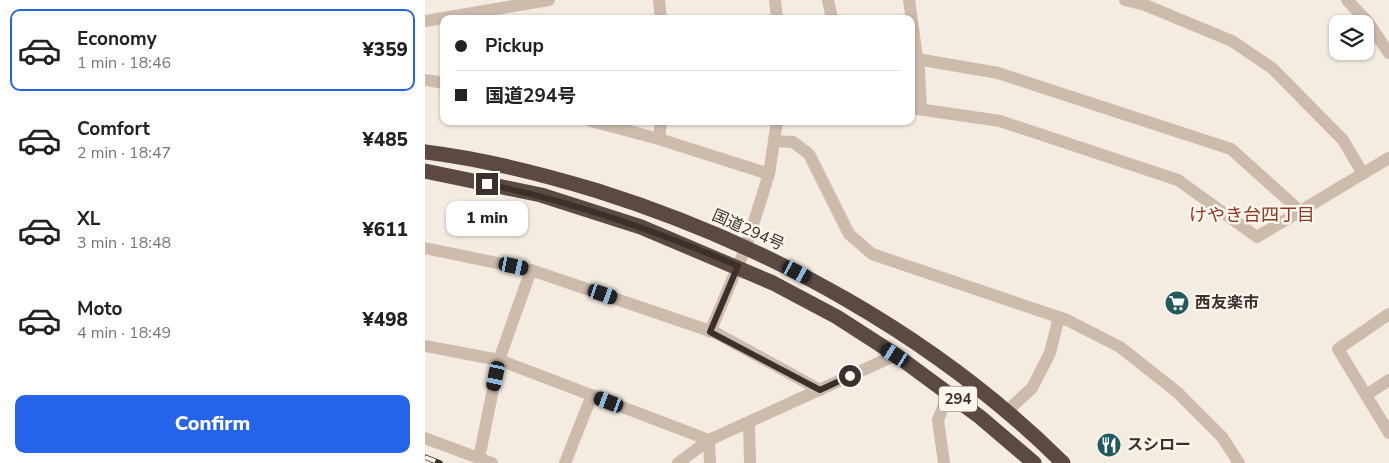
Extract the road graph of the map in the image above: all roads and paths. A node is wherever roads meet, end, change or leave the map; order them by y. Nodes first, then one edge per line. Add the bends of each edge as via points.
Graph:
1 (549, 0) edge
2 (659, 0) edge
3 (775, 0) edge
4 (828, 0) edge
5 (909, 0) edge
6 (1125, 0) edge
7 (1347, 0) edge
8 (460, 15) edge
9 (661, 15) edge
10 (777, 15) edge
11 (831, 15) edge
12 (910, 15) edge
13 (440, 18) edge
14 (425, 21) edge
15 (1389, 53) edge
16 (915, 58) edge
17 (425, 80) edge
18 (440, 82) edge
19 (915, 83) edge
20 (916, 108) edge
21 (606, 125) edge
22 (661, 125) edge
23 (776, 125) edge
24 (659, 139) junction
25 (774, 141) junction
26 (425, 152) edge
27 (1389, 158) edge
28 (425, 171) edge
29 (769, 174) junction
30 (1363, 174) junction
31 (1300, 211) junction
32 (746, 247) junction
33 (425, 248) edge
34 (738, 266) junction
35 (531, 270) junction
36 (1389, 314) edge
37 (1059, 318) junction
38 (710, 332) junction
39 (425, 346) edge
40 (895, 355) junction
41 (499, 360) junction
42 (1389, 380) edge
43 (820, 390) junction
44 (949, 393) junction
45 (592, 395) junction
46 (1366, 395) junction
47 (1006, 412) junction
48 (749, 422) junction
49 (1389, 432) edge
50 (425, 438) edge
51 (709, 440) junction
52 (479, 458) junction
53 (492, 463) edge
54 (565, 463) edge
55 (678, 463) edge
56 (711, 463) edge
57 (750, 463) edge
58 (943, 463) edge
59 (1034, 463) edge
60 (1063, 463) edge
61 (1239, 463) edge

1 - 8 street
2 - 9 street
3 - 10 street
4 - 11 street
5 - 12 street
6 - 30 street via 1232,41 1272,68 1343,140
7 - 15 street via 1367,21
13 - 14 street
16 - 31 street via 998,72 1231,149
17 - 18 street
19 - 20 street
20 - 31 street via 1000,121 1178,180 1257,237
21 - 24 street
22 - 24 street
23 - 25 street
24 - 29 street
25 - 29 street
25 - 37 street via 793,142 809,154 849,234 873,254
26 - 32 highway, 国道294号 / 294 via 560,179 649,207
27 - 30 street
28 - 34 highway, 294 via 541,195 641,227
29 - 32 street
30 - 31 street
32 - 34 street
32 - 47 highway, 国道294号 / 294 via 853,302
33 - 35 street
34 - 38 street
34 - 40 highway, 294 via 837,317
35 - 38 street
35 - 41 street
36 - 46 street via 1338,349
37 - 47 street via 1050,353 1032,388
37 - 61 street via 1120,347 1177,392 1222,437
38 - 43 street
39 - 41 street
40 - 43 street
40 - 44 highway, 294
41 - 45 street
41 - 52 street
42 - 46 street
43 - 48 street
44 - 58 street via 938,420
44 - 59 highway, 294
45 - 51 street
45 - 54 street
46 - 49 street
47 - 60 highway, 国道294号 / 294
48 - 51 street
48 - 57 street
50 - 52 street
51 - 55 street
51 - 56 street
52 - 53 street

